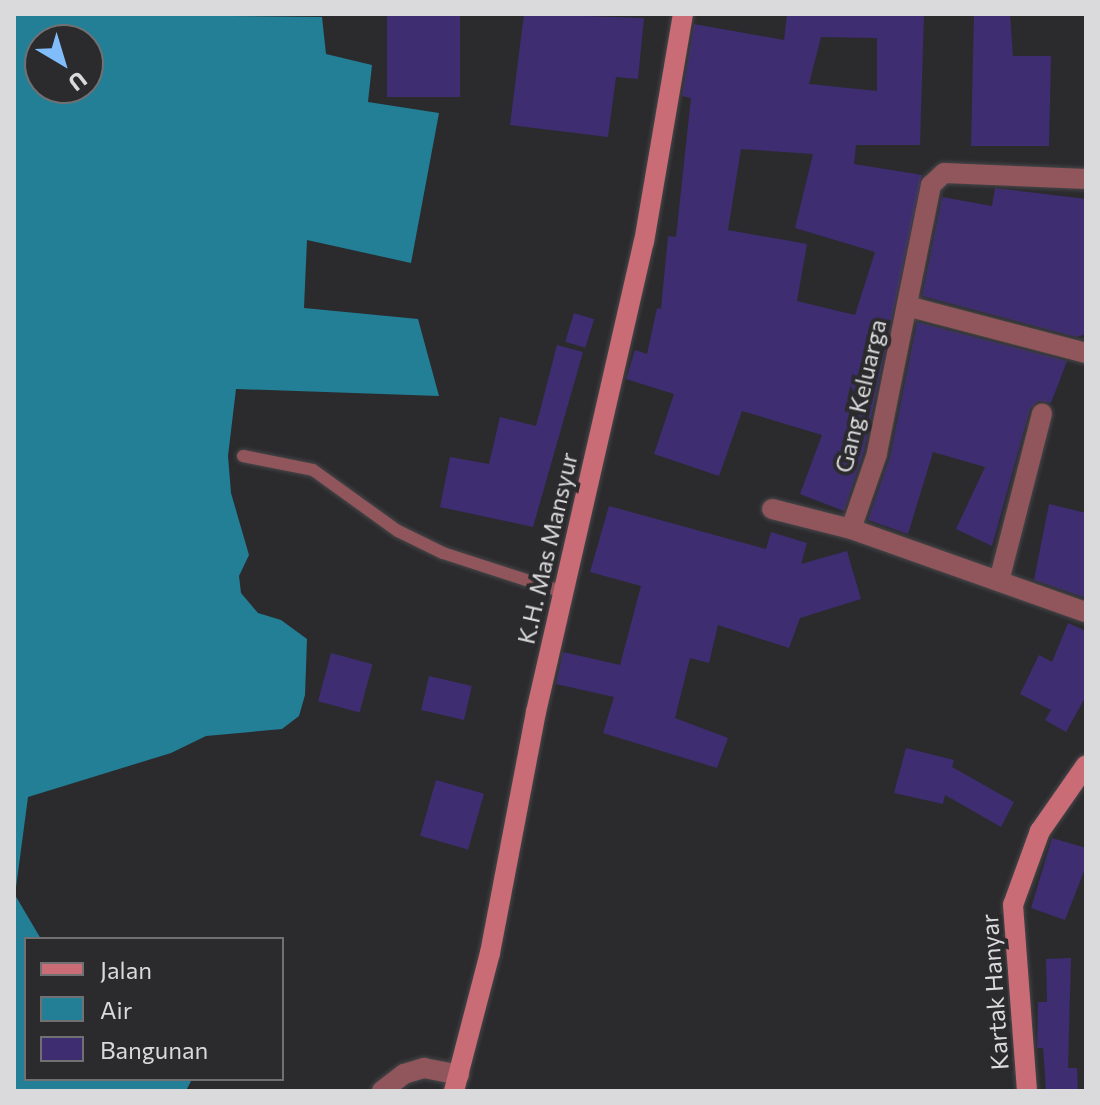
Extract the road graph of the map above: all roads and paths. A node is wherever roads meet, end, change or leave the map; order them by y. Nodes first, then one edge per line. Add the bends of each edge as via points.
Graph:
1 (683, 14) edge
2 (1086, 179) edge
3 (907, 306) junction
4 (1086, 353) edge
5 (1042, 413) dead end
6 (243, 456) dead end
7 (772, 509) dead end
8 (851, 529) junction
9 (999, 581) junction
10 (563, 592) junction
11 (1086, 612) edge
12 (1086, 765) edge
13 (456, 1083) edge
14 (382, 1091) edge
15 (1027, 1091) edge

1 - 10 main road, K.H. Mas Mansyur via 644,242
2 - 3 street, Gang Keluarga via 937,176
3 - 4 street
3 - 8 street, Gang Keluarga via 877,454
5 - 9 street
6 - 10 lane via 313,470 398,531 443,553
7 - 8 street
8 - 9 street
9 - 11 street
10 - 13 main road, K.H. Mas Mansyur via 490,953
12 - 15 main road, Kartak Hanyar via 1047,818 1013,905
13 - 14 street via 424,1068 404,1074

